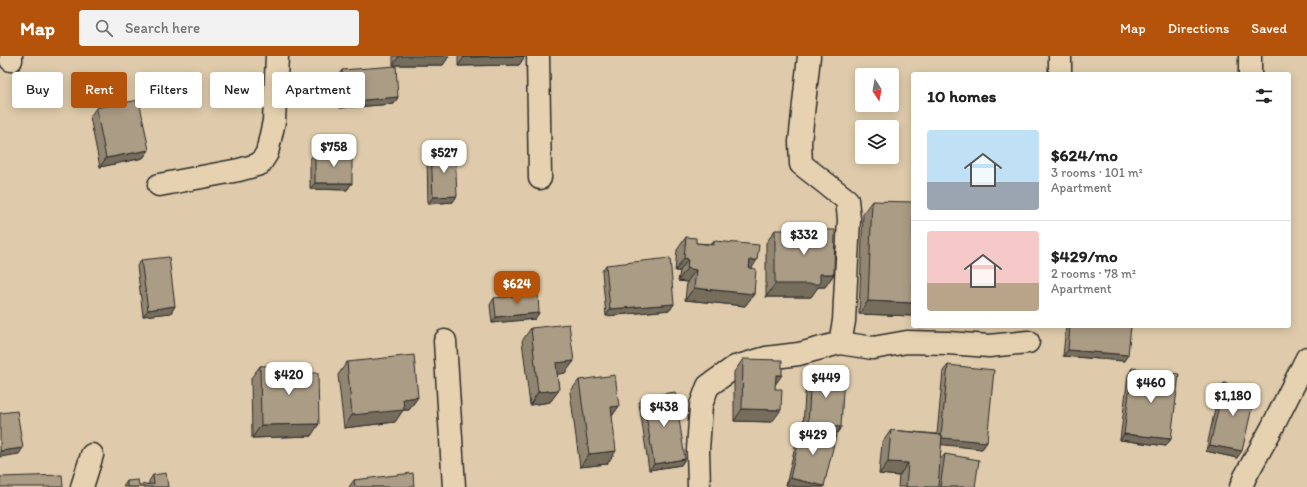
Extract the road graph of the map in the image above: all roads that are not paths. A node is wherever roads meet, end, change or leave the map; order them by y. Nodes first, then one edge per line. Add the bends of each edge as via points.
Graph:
1 (277, 56) edge
2 (538, 56) edge
3 (809, 56) edge
4 (1060, 56) edge
5 (1250, 56) edge
6 (1060, 72) edge
7 (1250, 72) edge
8 (540, 178) dead end
9 (159, 185) dead end
10 (445, 341) dead end
11 (1028, 342) dead end
12 (840, 343) junction
13 (1307, 358) edge
14 (92, 455) dead end
15 (82, 487) edge
16 (454, 487) edge
17 (699, 487) edge
18 (1241, 487) edge

1 - 9 street via 274,121 267,153 260,164
2 - 8 street
3 - 12 street via 800,142 801,164 847,200 850,219 844,320
4 - 6 street
5 - 7 street
10 - 16 street
11 - 12 street via 989,346 907,342 873,348
12 - 17 street via 735,367 708,386 701,405
13 - 18 street
14 - 15 street

